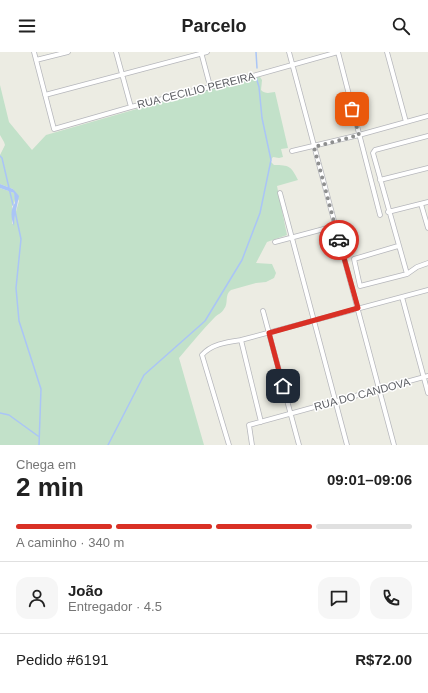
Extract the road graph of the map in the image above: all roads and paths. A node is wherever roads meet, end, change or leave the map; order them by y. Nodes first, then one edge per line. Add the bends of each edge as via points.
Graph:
1 (34, 52) edge
2 (68, 52) edge
3 (116, 52) edge
4 (207, 52) edge
5 (289, 52) edge
6 (338, 52) edge
7 (387, 52) edge
8 (201, 53) edge
9 (36, 60) junction
10 (292, 64) junction
11 (122, 74) junction
12 (210, 86) junction
13 (45, 95) junction
14 (131, 107) junction
15 (428, 116) edge
16 (406, 122) junction
17 (359, 135) junction
18 (428, 136) edge
19 (314, 147) junction
20 (292, 151) dead end
21 (428, 168) edge
22 (380, 180) junction
23 (280, 193) dead end
24 (428, 202) edge
25 (421, 204) junction
26 (388, 212) junction
27 (380, 215) dead end
28 (335, 226) junction
29 (428, 228) edge
30 (291, 237) junction
31 (275, 242) dead end
32 (398, 246) junction
33 (428, 263) edge
34 (407, 274) junction
35 (428, 290) edge
36 (402, 297) junction
37 (358, 308) junction
38 (264, 311) dead end
39 (314, 320) junction
40 (269, 333) junction
41 (241, 340) junction
42 (426, 376) edge
43 (379, 389) junction
44 (428, 393) edge
45 (336, 402) junction
46 (290, 413) junction
47 (261, 422) junction
48 (229, 445) edge
49 (252, 445) edge
50 (299, 445) edge
51 (347, 445) edge
52 (394, 445) edge

1 - 9 street
2 - 9 street
3 - 11 street
4 - 8 street
5 - 10 street
6 - 10 street, RUA CECILIO PEREIRA
6 - 17 street
7 - 16 street
8 - 11 street
8 - 12 street
9 - 13 street
10 - 12 street, RUA CECILIO PEREIRA
10 - 19 street
11 - 13 street
11 - 14 street
12 - 14 street, RUA CECILIO PEREIRA
13 - 14 street, RUA CECILIO PEREIRA via 54,129
15 - 16 street
16 - 17 street
17 - 19 street
17 - 27 street
18 - 22 street via 375,150 373,153
19 - 20 street
19 - 28 street
21 - 22 street
22 - 26 street
23 - 30 street
24 - 25 street
25 - 26 street
25 - 29 street
26 - 32 street
28 - 30 street
28 - 37 street
30 - 31 street
30 - 39 street
32 - 34 street
32 - 34 street via 354,259 359,285
33 - 34 street
35 - 36 street
36 - 37 street
36 - 42 street
37 - 39 street
37 - 43 street
38 - 40 street
39 - 40 street
39 - 45 street
40 - 41 street
40 - 46 street
41 - 47 street
41 - 48 street via 220,344 202,355
42 - 43 street, RUA DO CANDOVA
42 - 44 street
43 - 45 street, RUA DO CANDOVA
43 - 52 street
45 - 46 street, RUA DO CANDOVA
45 - 51 street
46 - 47 street, RUA DO CANDOVA
46 - 50 street
47 - 49 street, RUA DO CANDOVA via 249,425

